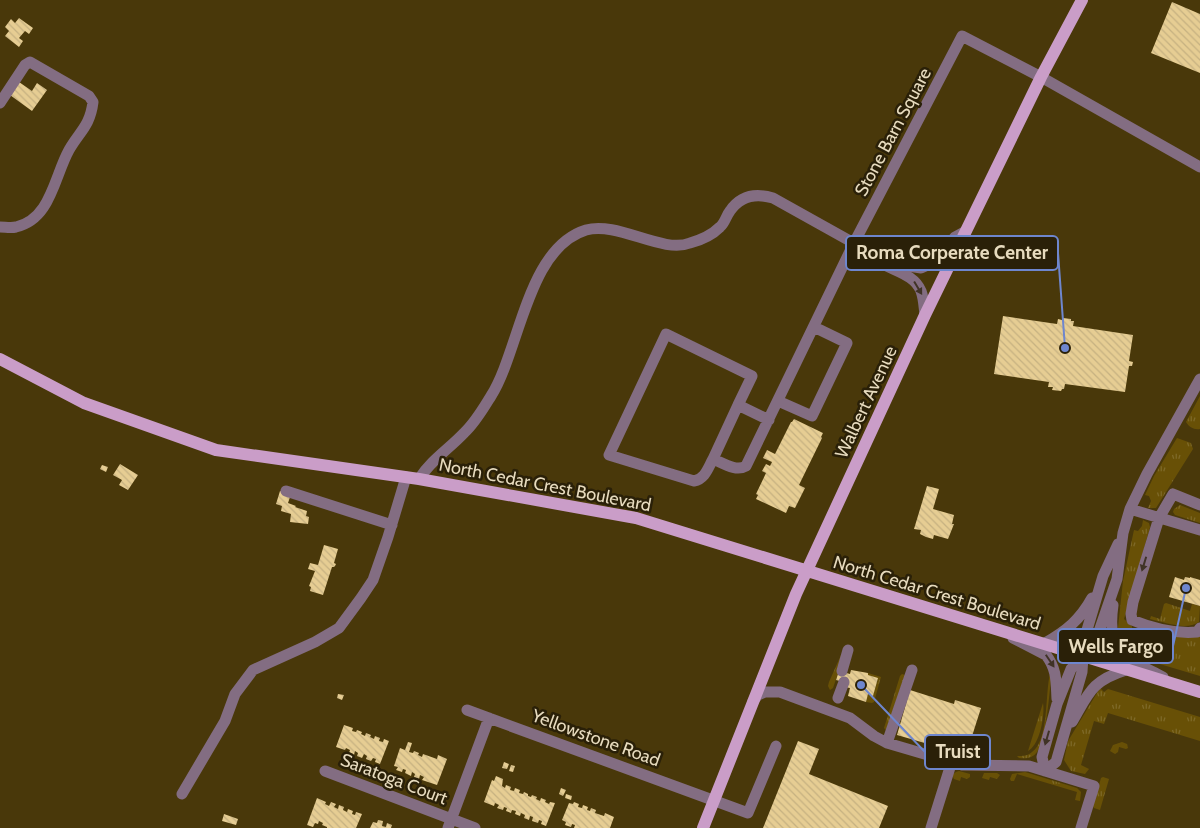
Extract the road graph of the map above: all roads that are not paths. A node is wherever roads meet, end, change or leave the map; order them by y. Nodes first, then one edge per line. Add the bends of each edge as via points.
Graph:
1 (1082, 0) edge
2 (1041, 77) junction
3 (0, 103) edge
4 (1200, 167) edge
5 (0, 227) edge
6 (966, 231) junction
7 (854, 243) junction
8 (868, 251) junction
9 (925, 315) junction
10 (814, 327) junction
11 (0, 359) edge
12 (1200, 379) edge
13 (778, 401) junction
14 (738, 405) junction
15 (769, 420) junction
16 (713, 459) junction
17 (406, 477) junction
18 (419, 479) junction
19 (286, 491) dead end
20 (1200, 505) edge
21 (1130, 509) junction
22 (1159, 518) junction
23 (392, 525) junction
24 (1200, 530) edge
25 (1123, 533) junction
26 (806, 572) junction
27 (1103, 576) junction
28 (1117, 579) junction
29 (993, 629) junction
30 (1199, 630) edge
31 (1045, 643) junction
32 (851, 651) dead end
33 (1083, 656) junction
34 (765, 670) junction
35 (912, 670) dead end
36 (1126, 670) junction
37 (1183, 687) junction
38 (780, 692) junction
39 (1200, 692) edge
40 (836, 698) dead end
41 (753, 701) junction
42 (1057, 704) junction
43 (467, 710) dead end
44 (489, 718) junction
45 (1064, 736) junction
46 (888, 743) junction
47 (776, 746) dead end
48 (952, 762) junction
49 (326, 771) dead end
50 (1045, 771) junction
51 (182, 794) dead end
52 (714, 800) junction
53 (449, 824) edge
54 (475, 828) edge
55 (703, 828) edge
56 (930, 828) edge
57 (1082, 828) edge

1 - 2 main road, Walbert Avenue
2 - 4 street
2 - 6 main road, Walbert Avenue
2 - 7 street, Stone Barn Square via 962,36
3 - 5 street via 30,62 89,96 93,102 91,116 69,150 44,207 32,220 15,227
6 - 8 street via 955,237 938,258 920,268 879,251
6 - 9 main road, Walbert Avenue
7 - 8 street
7 - 10 street, Stone Barn Square
7 - 18 street via 762,194 746,197 730,210 722,226 688,244 659,242 612,229 600,228 576,234 555,251 533,287 501,378 488,401 465,433 431,463
8 -> 9 street via 874,260 916,283 923,298
9 - 26 main road, Walbert Avenue
10 - 13 street, Stone Barn Square
10 - 13 street via 847,343 812,416
11 - 17 main road, North Cedar Crest Boulevard via 84,404 216,450
12 - 21 street
13 - 15 street, Stone Barn Square
14 - 15 street
14 - 16 street
14 - 16 street via 752,376 666,334 609,455 694,481 704,476
15 - 16 street, Stone Barn Square via 742,469
17 - 18 main road, North Cedar Crest Boulevard
17 - 23 street
18 - 26 main road, North Cedar Crest Boulevard via 636,518
19 - 23 street
20 - 22 street via 1174,494
21 - 22 street
21 - 25 street
22 - 24 street
22 -> 30 street via 1133,602 1132,620 1179,632
23 - 51 street via 373,580 339,628 253,670 236,694 225,721
25 - 27 street
25 - 28 street
26 - 29 main road, North Cedar Crest Boulevard
26 - 34 main road, Walbert Avenue
27 - 31 street via 1089,603 1072,624
27 - 33 street via 1084,640
28 - 33 street via 1095,643
28 - 37 street via 1111,619 1118,650 1135,663
29 - 31 main road, North Cedar Crest Boulevard
29 -> 42 street via 1046,655 1056,672
31 - 33 main road, North Cedar Crest Boulevard
32 - 40 street
33 - 36 main road, North Cedar Crest Boulevard
33 - 42 street via 1071,669
33 - 45 street via 1082,672
34 - 38 street
34 - 41 main road, Walbert Avenue
35 - 46 street
36 - 37 main road, North Cedar Crest Boulevard
36 - 45 street via 1106,677 1094,686
37 - 39 main road, North Cedar Crest Boulevard
38 - 41 street via 764,692
38 - 46 street via 850,718
41 - 52 main road, Walbert Avenue
42 -> 50 street via 1042,758
43 - 44 street, Yellowstone Road
44 - 52 street, Yellowstone Road
44 - 53 street
45 - 50 street via 1056,762
46 - 48 street
47 - 52 street, Yellowstone Road via 748,813
48 - 50 street via 1029,766
48 - 56 street
49 - 53 street, Saratoga Court
50 - 57 street via 1094,786
52 - 55 main road, Walbert Avenue
53 - 54 street, Saratoga Court

